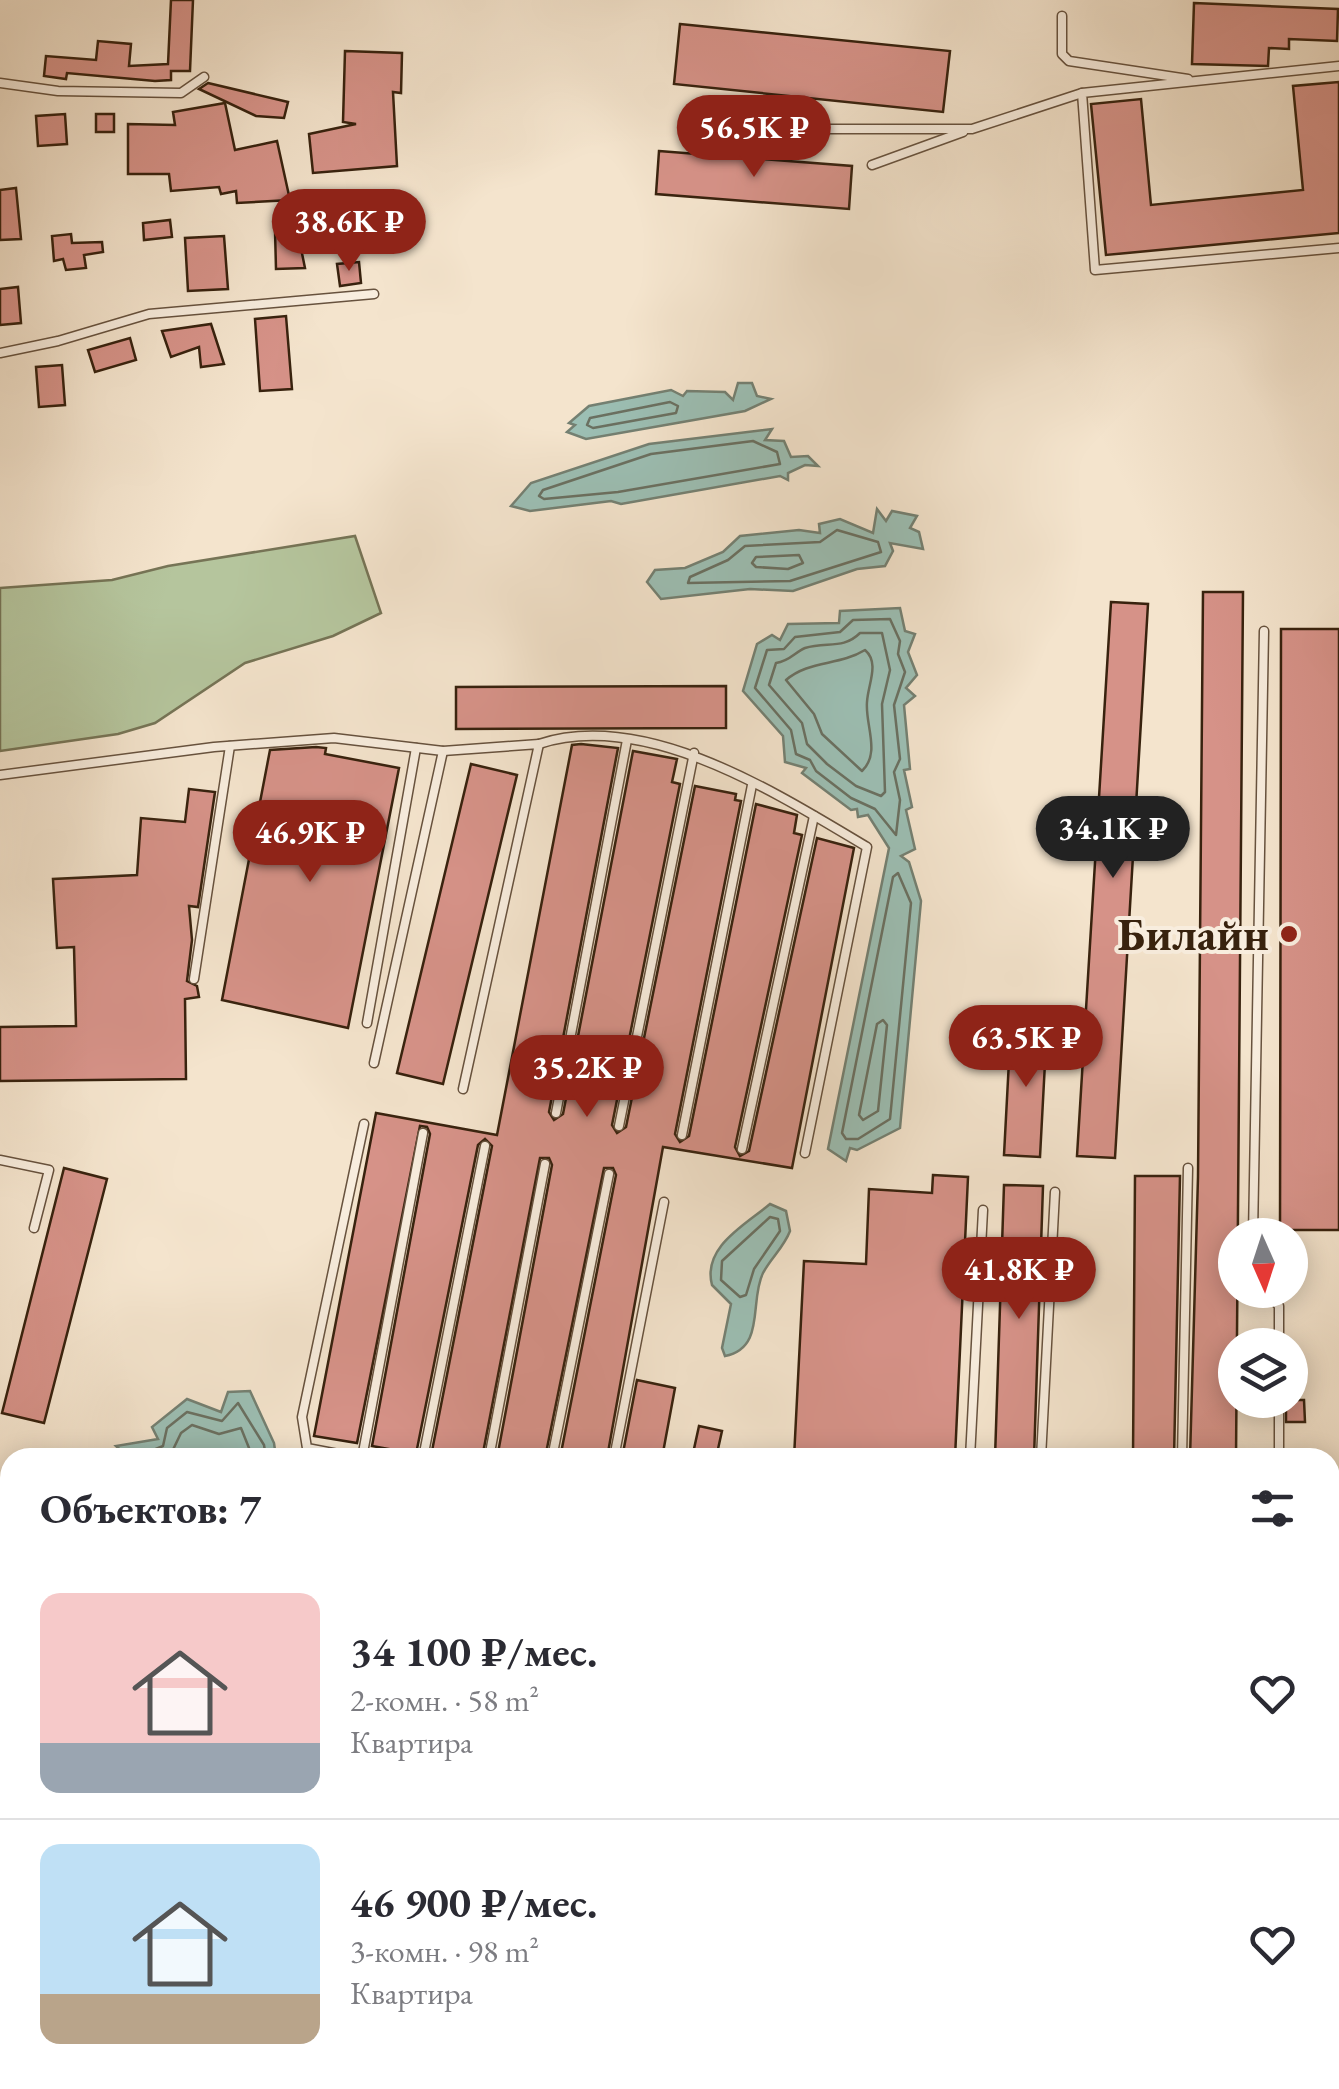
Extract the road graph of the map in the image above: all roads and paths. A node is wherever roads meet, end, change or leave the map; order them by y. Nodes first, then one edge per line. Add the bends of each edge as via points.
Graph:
1 (1062, 16) dead end
2 (1339, 66) edge
3 (204, 77) dead end
4 (1202, 80) junction
5 (0, 83) edge
6 (1082, 93) junction
7 (972, 128) junction
8 (778, 130) dead end
9 (872, 165) dead end
10 (1339, 248) edge
11 (374, 294) dead end
12 (0, 353) edge
13 (1264, 631) dead end
14 (627, 740) junction
15 (539, 744) junction
16 (230, 746) junction
17 (416, 748) junction
18 (443, 751) junction
19 (694, 753) junction
20 (0, 775) edge
21 (752, 785) junction
22 (814, 816) junction
23 (194, 979) dead end
24 (366, 1023) dead end
25 (374, 1063) dead end
26 (463, 1089) dead end
27 (556, 1113) dead end
28 (364, 1124) dead end
29 (619, 1126) dead end
30 (423, 1134) dead end
31 (682, 1135) dead end
32 (485, 1146) dead end
33 (742, 1149) dead end
34 (806, 1154) dead end
35 (0, 1160) edge
36 (545, 1164) dead end
37 (1188, 1168) dead end
38 (608, 1174) dead end
39 (1055, 1192) dead end
40 (664, 1202) dead end
41 (983, 1210) dead end
42 (1254, 1218) edge
43 (34, 1228) dead end
44 (1279, 1418) edge
45 (307, 1448) edge
46 (360, 1448) edge
47 (425, 1448) edge
48 (491, 1448) edge
49 (554, 1448) edge
50 (616, 1448) edge
51 (971, 1448) edge
52 (1042, 1448) edge
53 (1182, 1448) edge
54 (1278, 1448) edge

1 - 4 lane via 1062,54 1069,60
2 - 4 lane
3 - 5 lane via 181,93
4 - 6 lane
6 - 7 lane
6 - 10 lane via 1096,270
7 - 8 lane
7 - 9 lane
11 - 12 lane via 148,314
13 - 42 lane
14 - 15 lane via 560,737
14 - 19 lane
14 - 27 lane
15 - 18 lane
15 - 26 lane
16 - 17 lane via 334,738
16 - 20 lane
16 - 23 lane
17 - 18 lane
17 - 24 lane
18 - 25 lane
19 - 21 lane
19 - 29 lane
21 - 22 lane
21 - 31 lane
22 - 33 lane
22 - 34 lane via 866,847
28 - 45 lane via 302,1417
30 - 46 lane
32 - 47 lane
35 - 43 lane via 49,1170
36 - 48 lane
37 - 53 lane
38 - 49 lane
39 - 52 lane
40 - 50 lane
41 - 51 lane
44 - 54 lane

